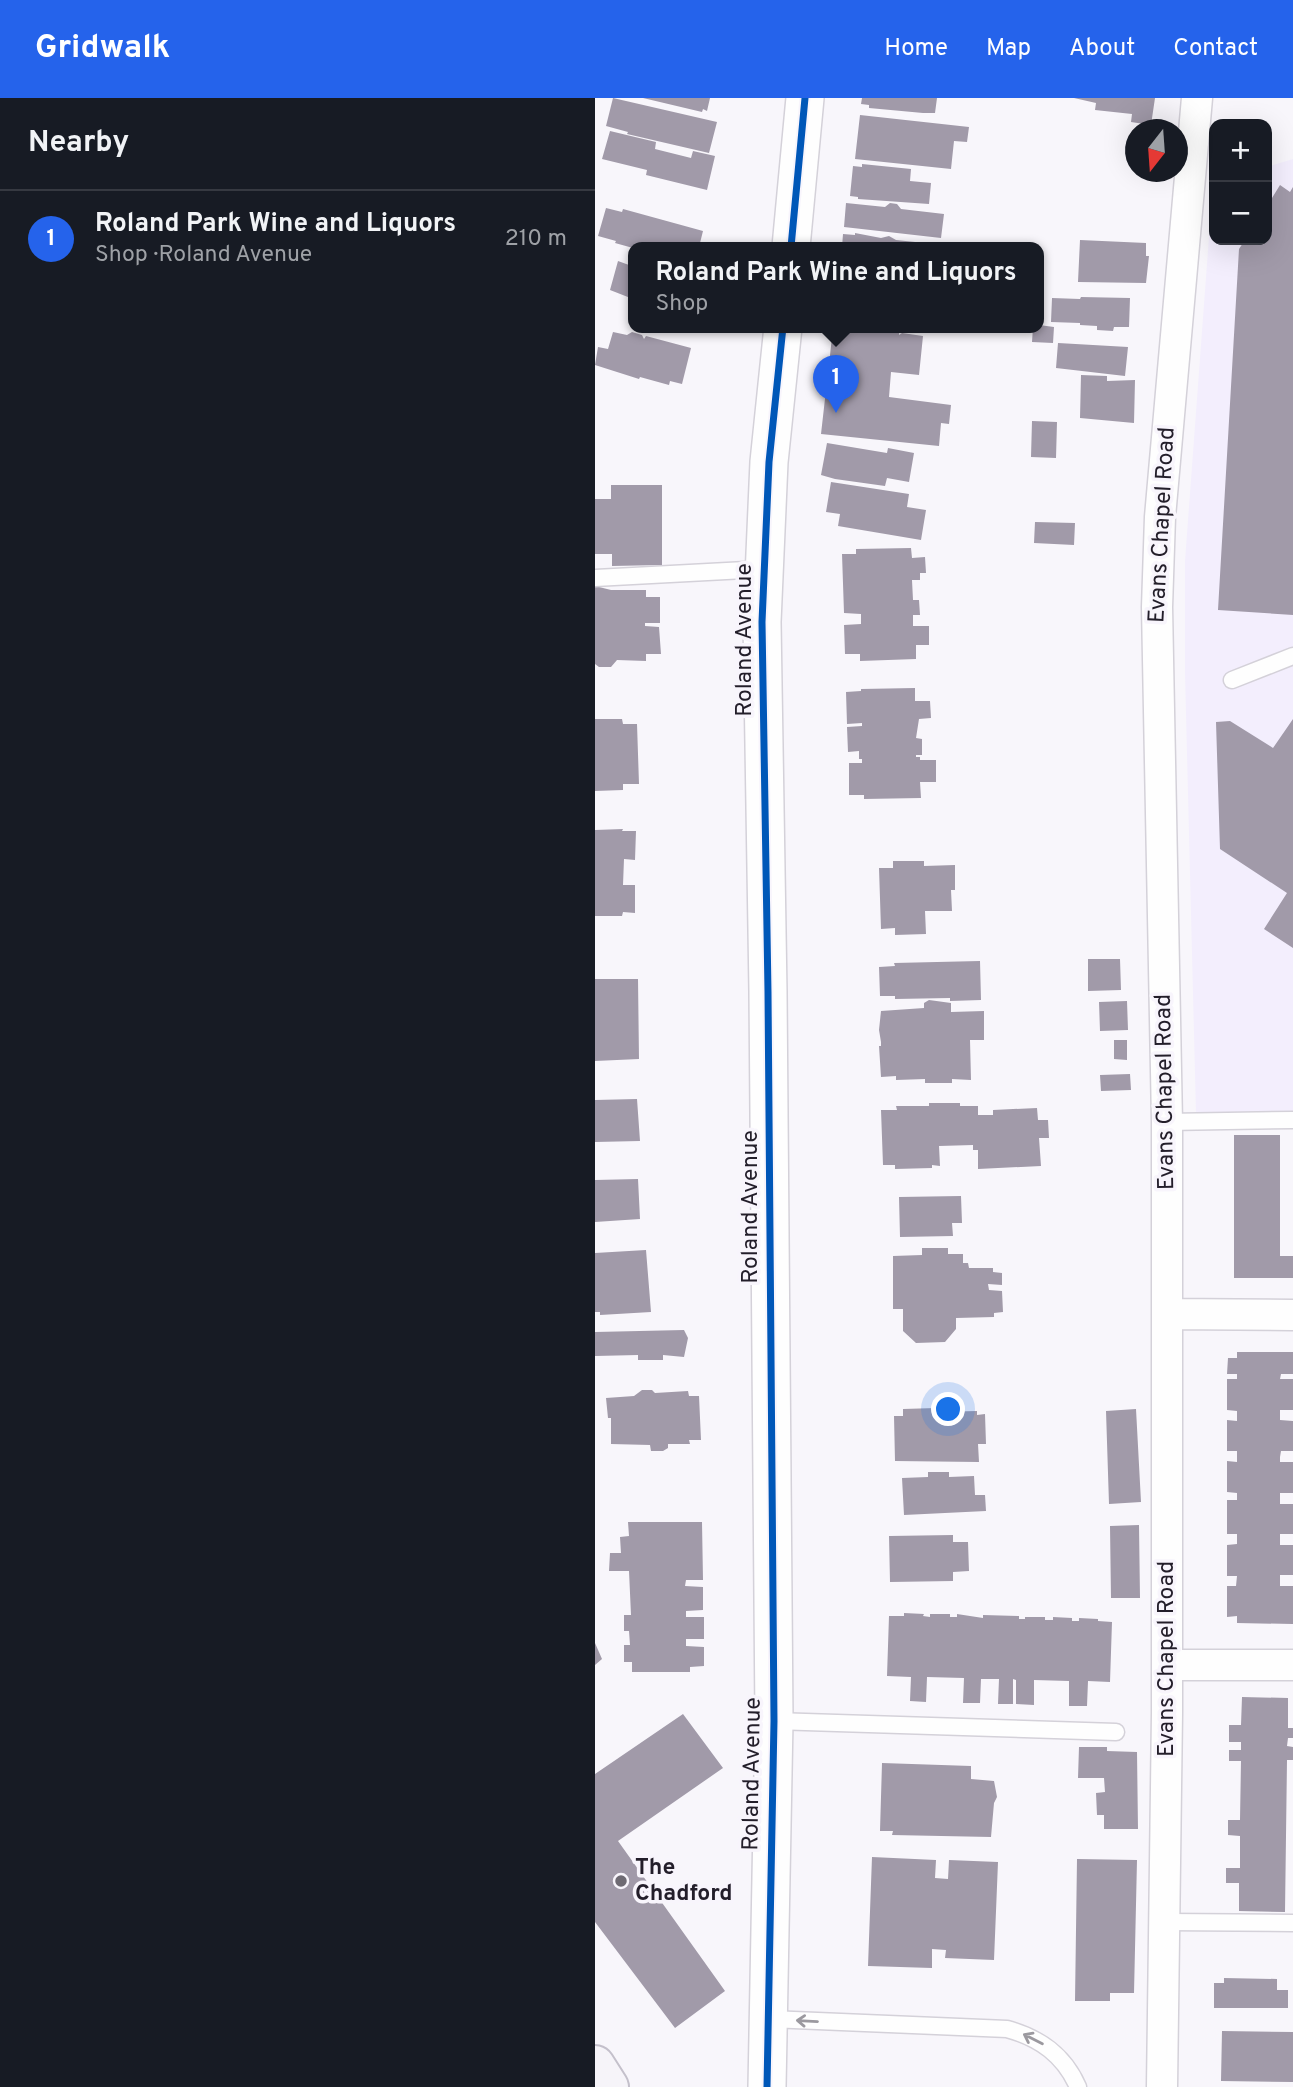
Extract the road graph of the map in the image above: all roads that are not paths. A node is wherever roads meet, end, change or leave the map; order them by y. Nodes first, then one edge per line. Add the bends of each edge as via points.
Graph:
1 (805, 98) edge
2 (1197, 98) edge
3 (791, 242) edge
4 (782, 333) edge
5 (765, 569) junction
6 (595, 578) edge
7 (1293, 656) edge
8 (1232, 680) dead end
9 (1293, 1120) edge
10 (1167, 1122) junction
11 (1167, 1314) junction
12 (1293, 1315) edge
13 (1167, 1665) junction
14 (1293, 1665) edge
15 (774, 1721) junction
16 (1116, 1732) dead end
17 (1164, 1922) junction
18 (1293, 1923) edge
19 (769, 2019) junction
20 (595, 2065) edge
21 (609, 2087) edge
22 (767, 2087) edge
23 (1078, 2087) edge
24 (1162, 2087) edge

1 - 3 street
2 - 10 street, Evans Chapel Road via 1160,517 1157,607
4 - 5 street, Roland Avenue via 769,462
5 - 6 lane
5 - 15 street, Roland Avenue
7 - 8 lane
9 - 10 lane
10 - 11 street, Evans Chapel Road
11 - 12 street
11 - 13 street, Evans Chapel Road
13 - 14 street
13 - 17 street, Evans Chapel Road
15 - 16 lane
15 - 19 street, Roland Avenue
17 - 18 lane
17 - 24 street, Evans Chapel Road
19 - 22 street, Roland Avenue
23 -> 19 lane via 1051,2050 1007,2029
20 - 21 main road

